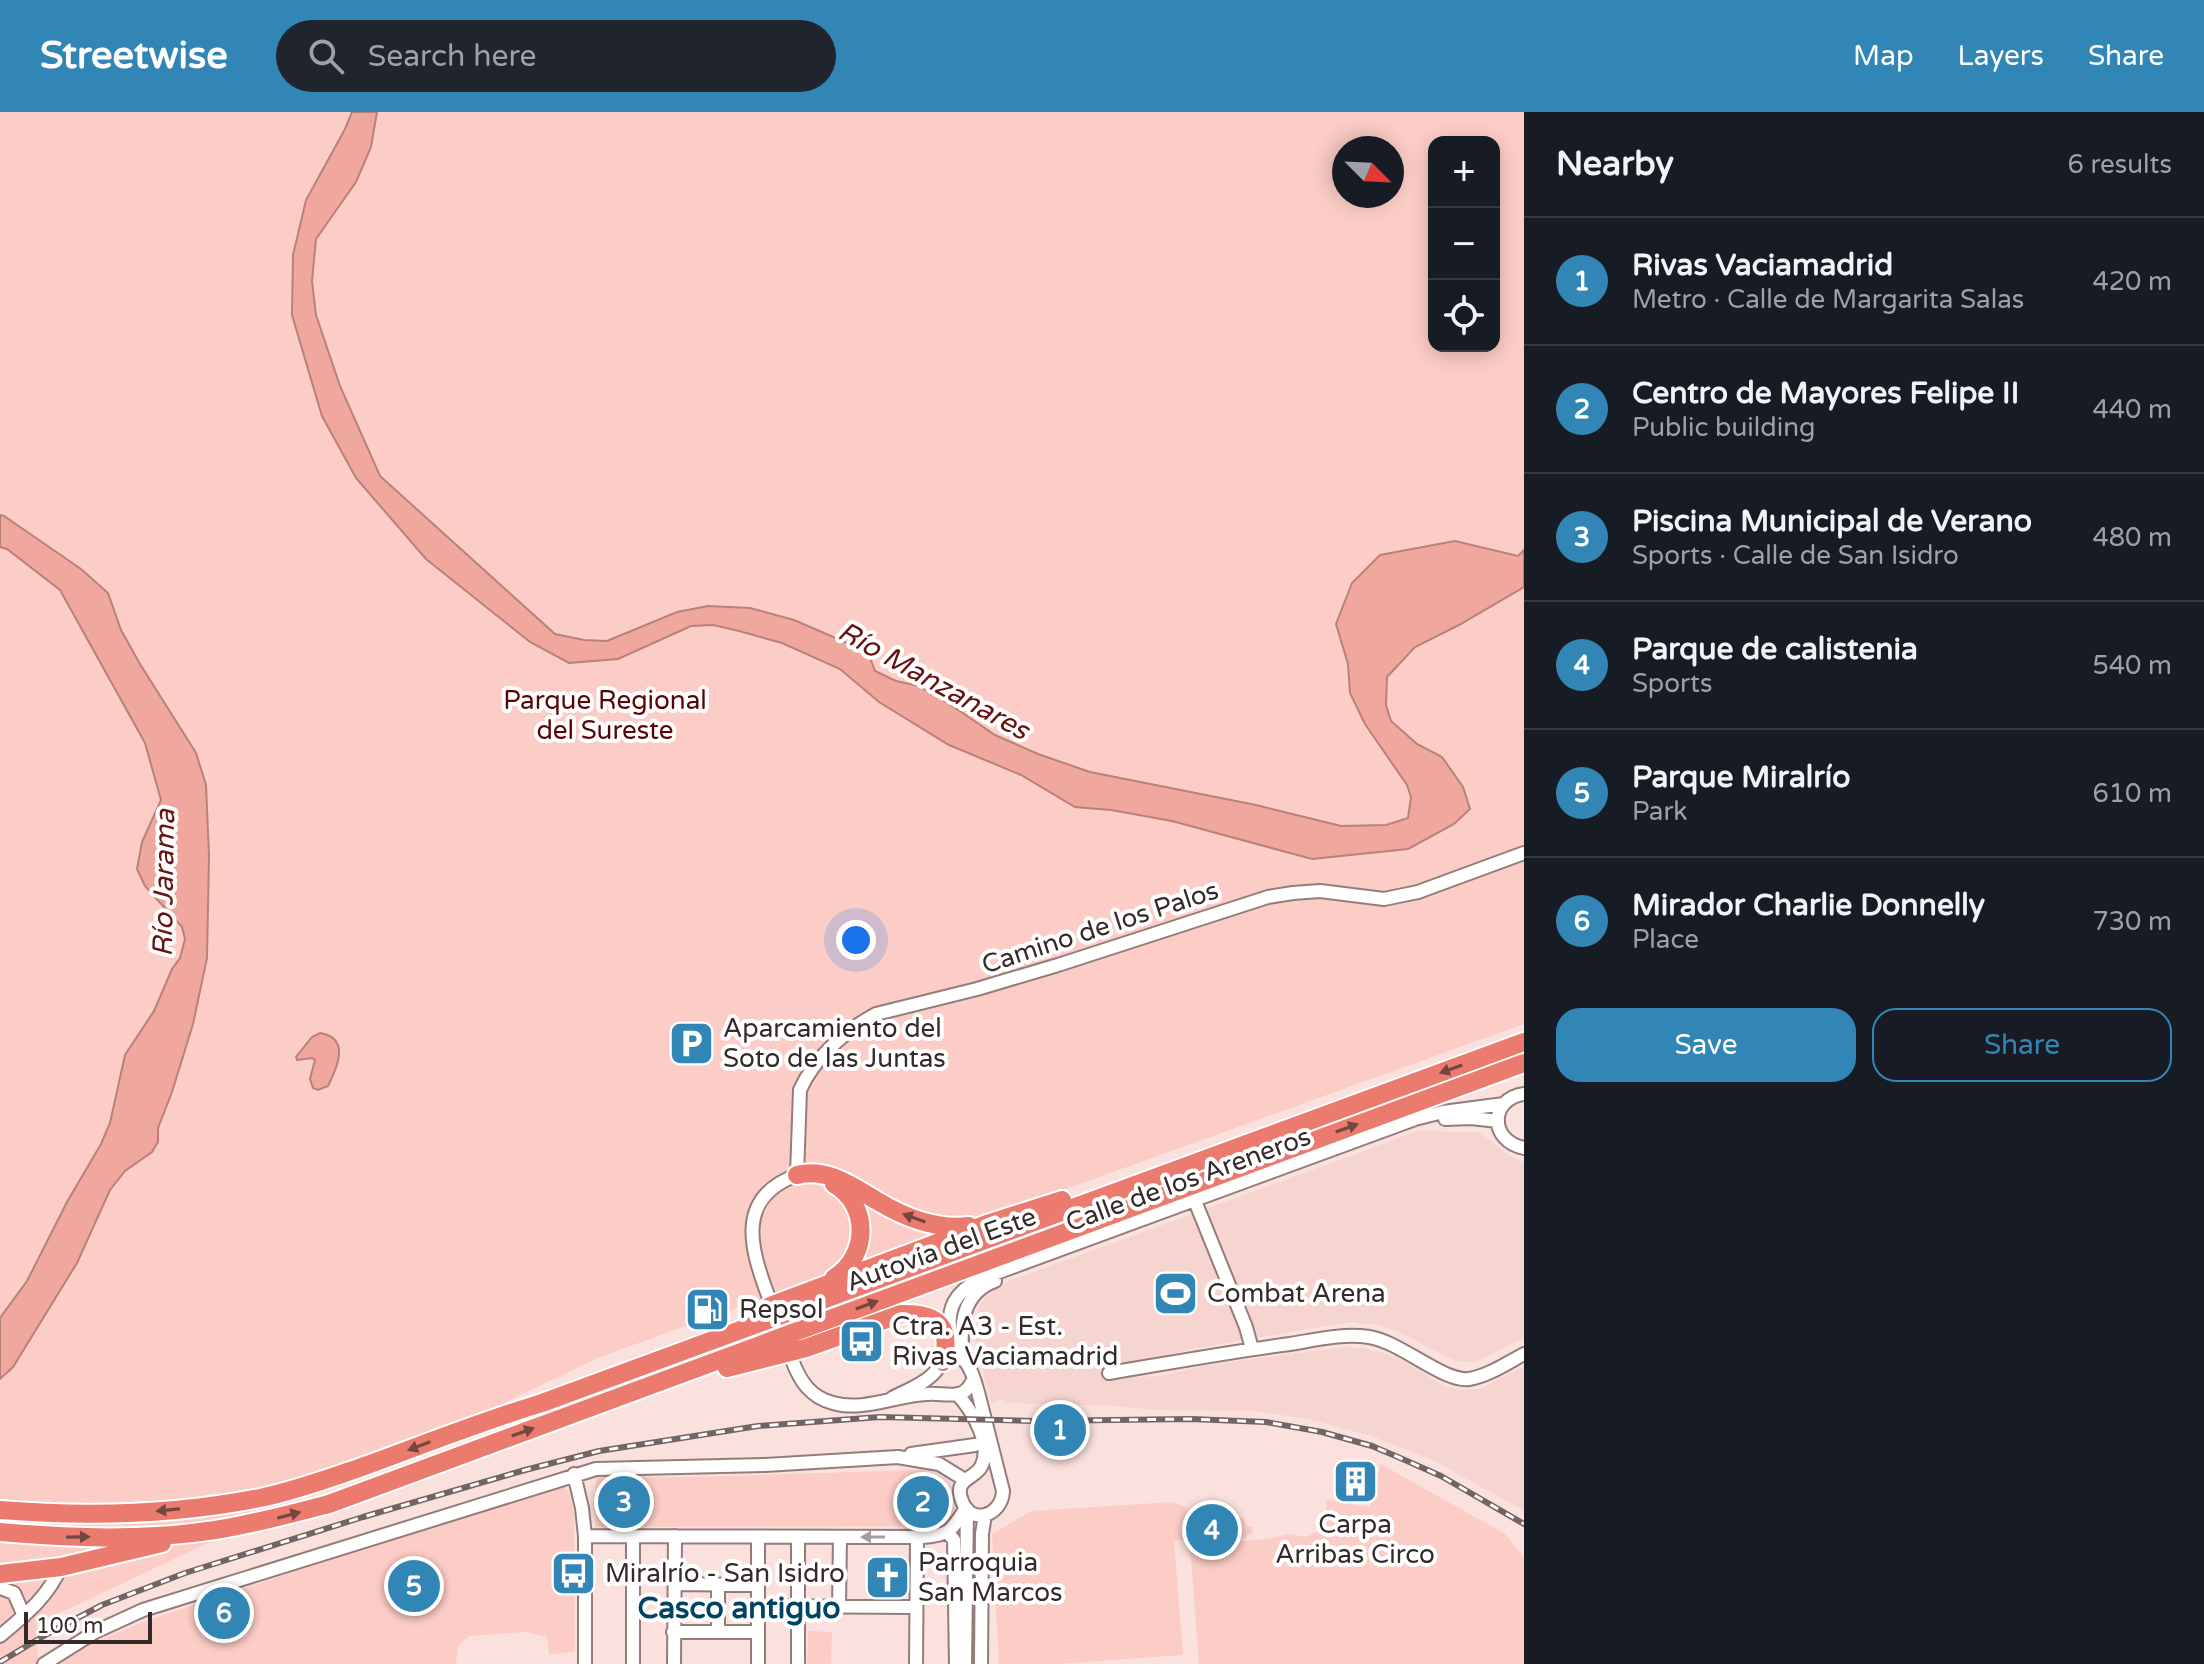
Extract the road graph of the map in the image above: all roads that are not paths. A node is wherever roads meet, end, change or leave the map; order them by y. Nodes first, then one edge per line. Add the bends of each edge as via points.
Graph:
1 (1524, 853) edge
2 (1524, 1042) edge
3 (1524, 1063) edge
4 (1524, 1094) edge
5 (1504, 1104) junction
6 (1498, 1121) junction
7 (1524, 1148) edge
8 (1172, 1171) junction
9 (797, 1175) junction
10 (1197, 1206) junction
11 (990, 1223) junction
12 (816, 1289) junction
13 (769, 1298) dead end
14 (1252, 1349) junction
15 (1524, 1354) edge
16 (792, 1360) dead end
17 (947, 1363) junction
18 (1109, 1373) dead end
19 (662, 1381) junction
20 (972, 1382) junction
21 (952, 1394) junction
22 (892, 1398) junction
23 (492, 1418) junction
24 (983, 1442) junction
25 (898, 1457) junction
26 (977, 1473) junction
27 (574, 1474) junction
28 (965, 1480) junction
29 (1000, 1482) junction
30 (967, 1509) junction
31 (0, 1510) edge
32 (985, 1515) junction
33 (213, 1530) junction
34 (0, 1532) edge
35 (947, 1532) junction
36 (585, 1536) junction
37 (633, 1536) junction
38 (675, 1536) junction
39 (758, 1537) junction
40 (798, 1537) junction
41 (840, 1537) junction
42 (917, 1537) junction
43 (61, 1567) junction
44 (0, 1574) edge
45 (675, 1584) junction
46 (718, 1585) junction
47 (757, 1585) junction
48 (0, 1588) edge
49 (798, 1605) junction
50 (758, 1606) junction
51 (839, 1606) junction
52 (915, 1607) junction
53 (24, 1616) junction
54 (673, 1632) junction
55 (718, 1632) junction
56 (758, 1632) junction
57 (0, 1636) edge
58 (44, 1664) edge
59 (585, 1664) edge
60 (633, 1664) edge
61 (674, 1664) edge
62 (758, 1664) edge
63 (798, 1664) edge
64 (916, 1664) edge
65 (956, 1664) edge
66 (967, 1664) edge
67 (979, 1664) edge

1 - 9 street, Camino de los Palos via 1402,896 1306,891 1268,897 1058,965 876,1014 842,1037 804,1081
2 -> 8 highway, Autovía del Este
19 -> 3 highway, Autovía del Este
4 - 5 street, Calle de los Areneros
5 - 6 street
5 - 17 street, Calle de los Areneros via 1415,1119 980,1279 965,1287 952,1307
6 - 7 street via 1503,1136
6 - 10 street, Calle de los Areneros via 1444,1119 1417,1126
8 - 11 highway via 1151,1171
8 - 23 highway, Autovía del Este
11 -> 9 highway via 953,1228 918,1221 841,1180 810,1172
9 - 12 highway via 827,1180 842,1189 860,1220 857,1253 838,1276
9 - 13 street via 772,1188 753,1223 752,1245
10 - 14 street
10 - 17 street, Calle de los Areneros via 987,1284 972,1297
11 - 12 highway
12 - 23 highway
14 - 15 street via 1368,1337 1393,1343 1445,1374 1469,1379
14 - 18 street
16 - 22 street via 805,1386 831,1403 857,1405
17 - 19 highway via 942,1328 931,1318 901,1314 806,1348 682,1381
17 - 20 street via 971,1368
17 - 21 street via 938,1384
17 - 22 street
33 -> 19 highway, Autovía del Este via 329,1504
20 - 21 street via 965,1391
20 - 29 street
21 - 22 street
21 - 24 street via 973,1414
23 -> 31 highway, Autovía del Este via 322,1481 263,1497 133,1513
24 - 25 street
24 - 26 street via 984,1460
25 - 27 street via 611,1467
25 - 28 street via 944,1465
26 - 28 street
26 - 29 street via 988,1473
27 - 36 street
27 - 58 street via 143,1610
28 - 30 street via 960,1493
29 - 32 street via 1001,1503
30 - 32 street
30 - 35 street
30 - 66 street
32 - 67 street
34 -> 33 highway, Autovía del Este via 58,1537
33 - 43 highway
35 - 42 street
35 - 65 street via 954,1540
36 - 37 street
36 - 59 street
37 - 38 street
37 - 60 street
38 - 39 street
38 - 45 street
39 - 40 street
39 - 47 street
40 - 41 street
40 - 49 street
42 -> 41 street
41 - 51 street
42 - 52 street
43 - 44 highway
43 - 53 street via 52,1588
45 - 46 street
45 - 54 street
46 - 47 street
46 - 55 street
47 - 50 street
48 - 53 street via 14,1593
49 - 50 street
49 - 51 street
49 - 63 street
50 - 56 street
51 - 52 street
52 - 64 street
53 - 57 street
54 - 55 street
54 - 61 street
55 - 56 street
56 - 62 street
66 - 67 street

